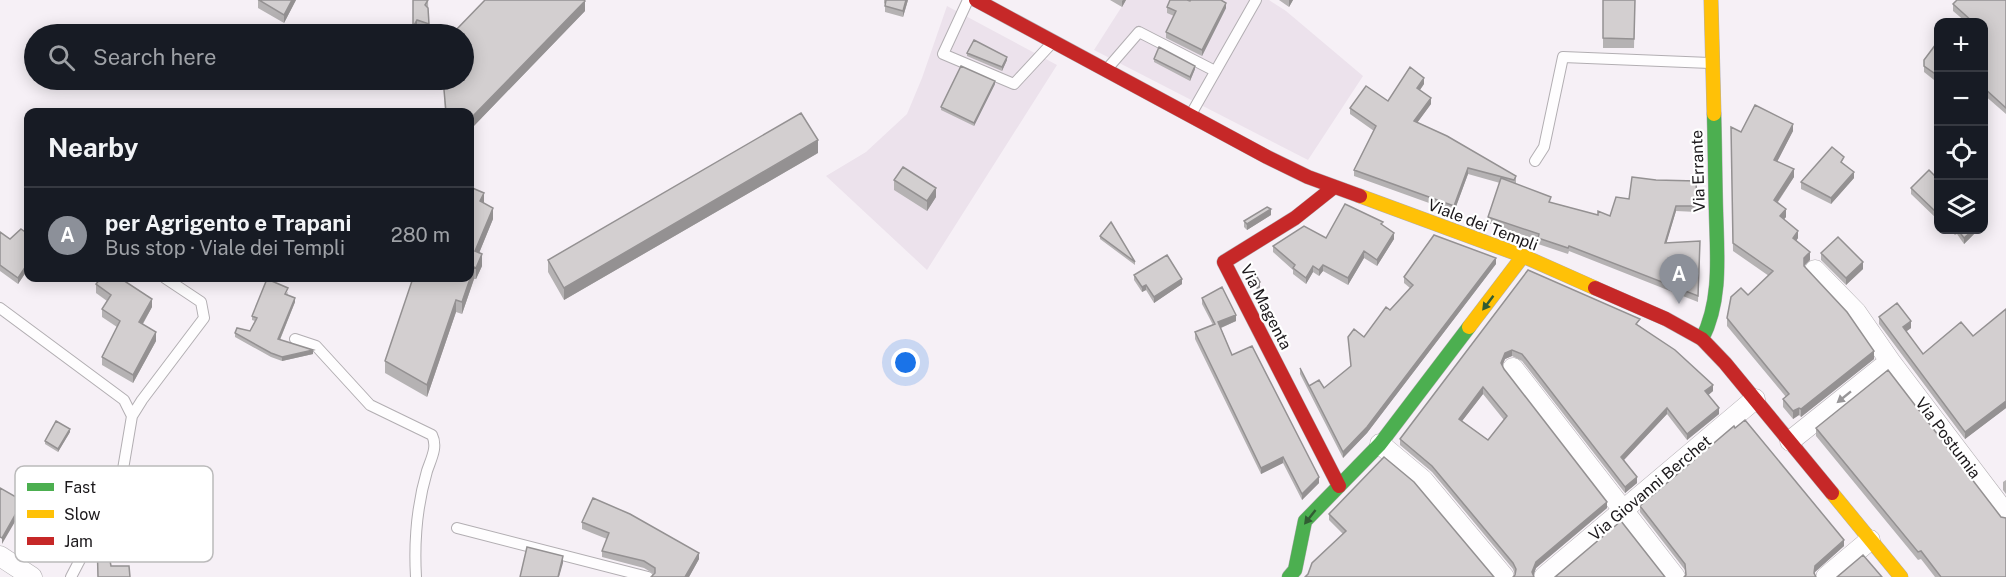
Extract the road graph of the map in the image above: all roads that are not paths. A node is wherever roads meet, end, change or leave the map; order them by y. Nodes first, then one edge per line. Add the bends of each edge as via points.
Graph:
1 (968, 0) edge
2 (976, 0) edge
3 (1256, 0) edge
4 (1712, 0) edge
5 (1053, 42) junction
6 (1713, 63) junction
7 (1106, 71) junction
8 (1215, 71) junction
9 (1189, 116) junction
10 (1535, 161) dead end
11 (1334, 187) junction
12 (1523, 256) junction
13 (1815, 270) dead end
14 (171, 282) edge
15 (0, 308) edge
16 (295, 339) dead end
17 (1702, 339) junction
18 (1890, 361) junction
19 (1513, 368) dead end
20 (1755, 399) junction
21 (132, 416) junction
22 (1790, 441) junction
23 (1380, 444) junction
24 (124, 466) edge
25 (1339, 486) junction
26 (1624, 511) junction
27 (2006, 514) edge
28 (457, 528) dead end
29 (1870, 540) junction
30 (0, 556) edge
31 (79, 562) edge
32 (32, 577) edge
33 (71, 577) edge
34 (416, 577) edge
35 (648, 577) edge
36 (1289, 577) edge
37 (1504, 577) edge
38 (1544, 577) edge
39 (1675, 577) edge
40 (1826, 577) edge
41 (1901, 577) edge

1 - 5 lane via 943,54 1014,84
2 - 5 street, Viale dei Templi
3 - 8 lane
4 - 6 street, Via Errante
5 - 7 street, Viale dei Templi
6 - 10 lane via 1563,57 1544,147
6 - 17 street, Via Errante via 1716,293 1711,321
7 - 8 lane via 1139,32
7 - 9 street, Viale dei Templi
8 - 9 lane
9 - 11 street, Viale dei Templi
11 - 12 street, Viale dei Templi
11 - 25 street, Via Magenta via 1316,204 1224,262
12 - 17 street, Viale dei Templi via 1666,319
12 -> 23 street
13 - 18 street, Via Postumia via 1856,312
14 - 21 lane via 201,302 204,318
15 - 21 lane via 124,399
16 - 34 lane via 316,346 370,405 432,435 434,451 417,521
17 - 20 street, Viale dei Templi
18 -> 22 street
18 - 27 street, Via Postumia
19 - 26 street
20 - 22 street, Viale dei Templi
20 - 26 street, Via Giovanni Berchet
21 - 24 lane
22 - 29 street, Viale dei Templi
23 - 25 street
23 - 37 street via 1423,480
25 -> 36 street via 1305,521 1295,570
26 - 38 street, Via Giovanni Berchet
26 - 39 street
28 - 35 lane
29 - 40 street
29 - 41 street, Viale dei Templi
30 - 32 street
31 - 33 lane

